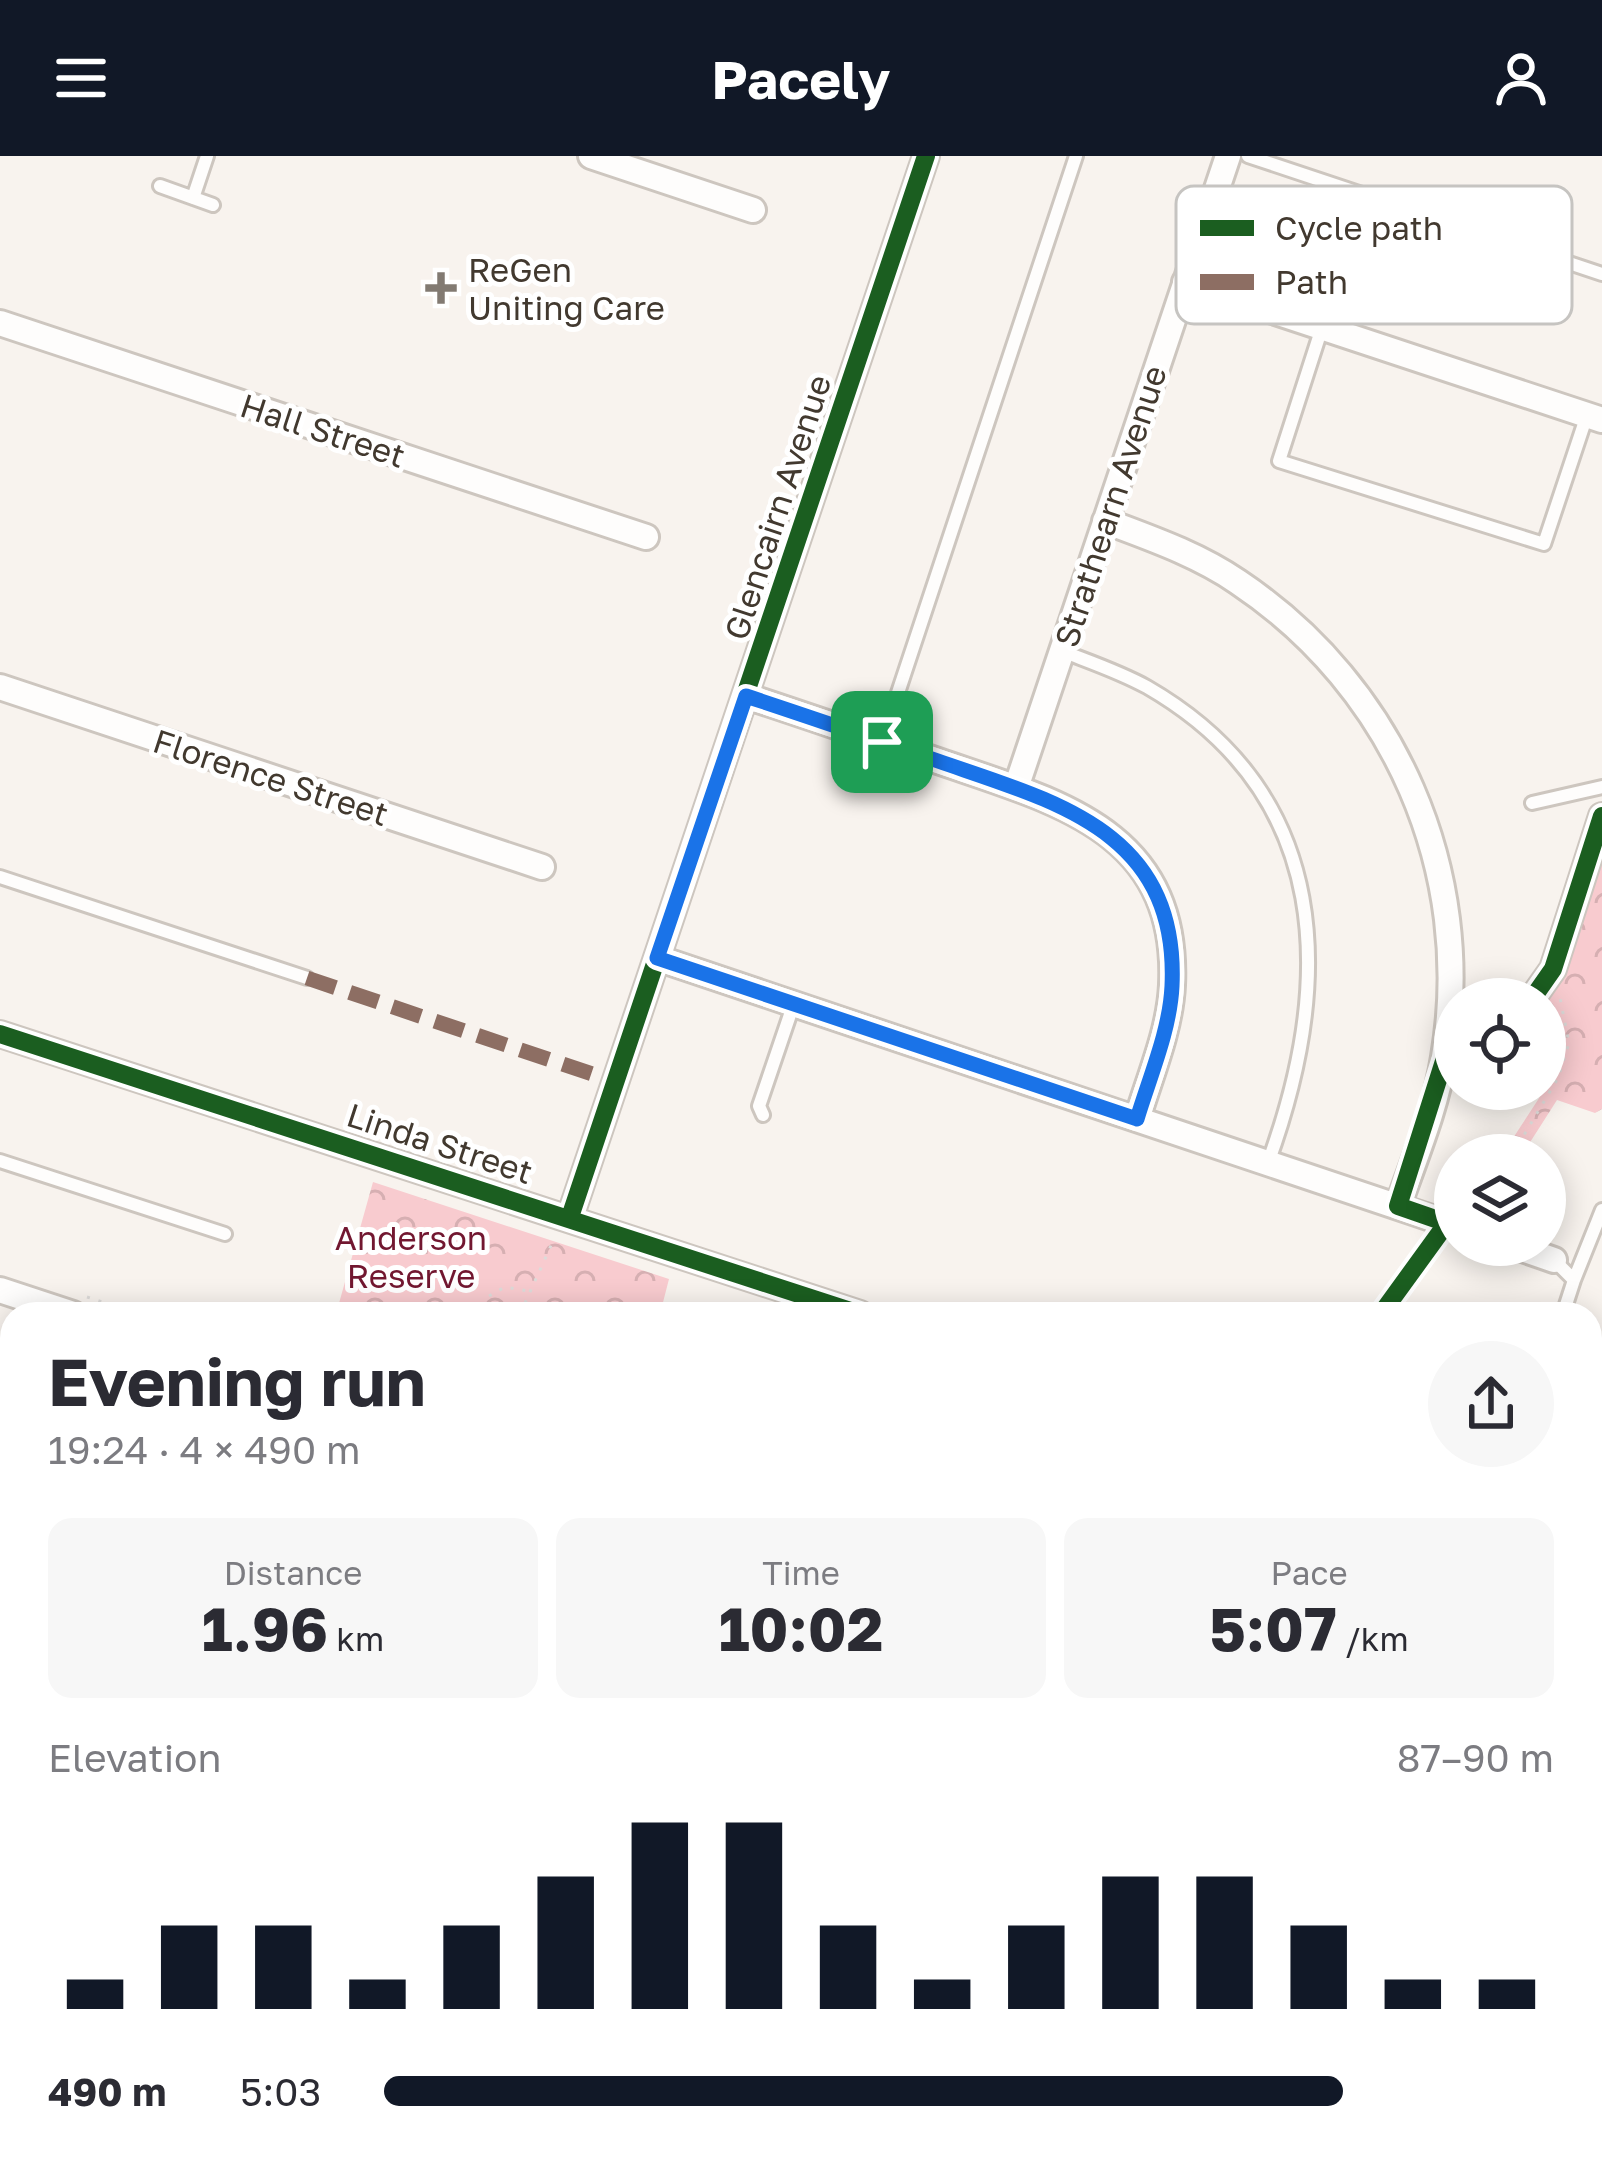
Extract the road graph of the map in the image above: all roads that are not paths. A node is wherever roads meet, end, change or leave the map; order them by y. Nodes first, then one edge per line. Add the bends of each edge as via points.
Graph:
1 (206, 156) edge
2 (591, 156) edge
3 (926, 156) edge
4 (1076, 156) edge
5 (1228, 156) edge
6 (1248, 156) edge
7 (160, 186) dead end
8 (1218, 186) edge
9 (1340, 186) edge
10 (193, 198) junction
11 (213, 205) dead end
12 (753, 210) dead end
13 (1572, 264) edge
14 (1602, 274) edge
15 (1176, 309) edge
16 (0, 323) edge
17 (1312, 324) edge
18 (1322, 324) edge
19 (1321, 327) junction
20 (1594, 418) edge
21 (1105, 521) junction
22 (646, 537) dead end
23 (1544, 544) junction
24 (1538, 562) dead end
25 (1062, 651) junction
26 (0, 687) edge
27 (746, 696) junction
28 (882, 742) junction
29 (1602, 787) edge
30 (1016, 788) junction
31 (1532, 803) dead end
32 (1602, 816) edge
33 (542, 867) dead end
34 (0, 877) edge
35 (657, 958) junction
36 (307, 978) dead end
37 (1451, 978) edge
38 (1547, 978) edge
39 (794, 1002) junction
40 (0, 1034) edge
41 (1434, 1103) edge
42 (763, 1115) dead end
43 (1137, 1119) junction
44 (0, 1161) edge
45 (1268, 1163) junction
46 (1398, 1206) junction
47 (1602, 1210) edge
48 (1434, 1219) edge
49 (562, 1227) junction
50 (225, 1234) dead end
51 (1560, 1266) edge
52 (1574, 1280) junction
53 (0, 1290) edge
54 (36, 1302) edge
55 (788, 1302) edge
56 (1567, 1302) edge

1 - 10 lane
2 - 12 street
3 - 27 street, Glencairn Avenue
4 - 28 lane
5 - 8 street, Strathearn Avenue
6 - 9 lane
7 - 10 lane
10 - 11 lane
13 - 14 lane
15 - 21 street, Strathearn Avenue
16 - 22 street, Hall Street
17 - 19 street
18 - 19 lane
19 - 20 street
19 - 23 lane via 1279,461
20 - 23 lane
21 - 25 street, Strathearn Avenue
21 - 37 street via 1235,580 1328,657 1392,746 1418,801 1445,893
23 - 24 lane
25 - 30 street, Strathearn Avenue
25 - 45 lane via 1143,684 1197,723 1272,811 1288,847 1310,932 1310,1000
26 - 33 street, Florence Street
27 - 28 street
27 - 35 street, Glencairn Avenue
28 - 30 street
29 - 31 lane
30 - 43 street via 1101,826 1156,893 1172,987
32 - 38 street
34 - 36 lane
35 - 39 street
35 - 49 street, Glencairn Avenue
39 - 42 lane
39 - 43 street
40 - 49 street, Linda Street
41 - 46 street
43 - 45 street
44 - 50 lane
45 - 46 street
46 - 48 street
47 - 52 lane
49 - 55 street, Linda Street
51 - 52 lane
52 - 56 lane
53 - 54 street

